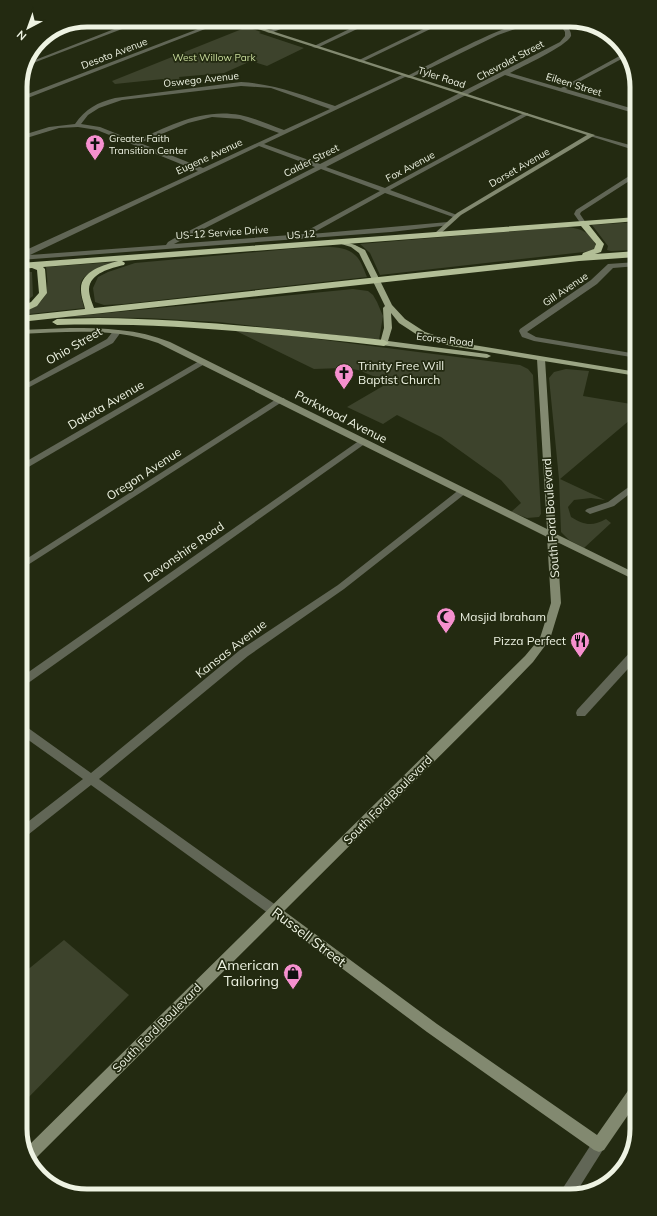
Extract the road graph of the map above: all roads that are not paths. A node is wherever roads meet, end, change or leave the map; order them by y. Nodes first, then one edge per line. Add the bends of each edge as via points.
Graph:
1 (125, 27) edge
2 (207, 27) edge
3 (253, 27) edge
4 (282, 27) edge
5 (358, 27) edge
6 (432, 27) edge
7 (516, 27) edge
8 (565, 27) edge
9 (269, 32) junction
10 (315, 47) junction
11 (622, 56) edge
12 (360, 62) junction
13 (32, 63) edge
14 (505, 73) junction
15 (406, 76) junction
16 (561, 90) junction
17 (463, 95) junction
18 (27, 96) edge
19 (334, 108) junction
20 (630, 110) edge
21 (526, 114) junction
22 (77, 125) junction
23 (283, 132) junction
24 (27, 135) edge
25 (592, 135) junction
26 (135, 143) junction
27 (258, 144) junction
28 (630, 147) edge
29 (319, 167) junction
30 (202, 170) junction
31 (630, 177) edge
32 (386, 191) junction
33 (451, 220) junction
34 (630, 220) edge
35 (583, 223) junction
36 (562, 225) junction
37 (437, 234) junction
38 (308, 236) junction
39 (340, 242) junction
40 (170, 246) junction
41 (27, 253) edge
42 (630, 254) edge
43 (155, 256) junction
44 (27, 257) edge
45 (579, 258) junction
46 (630, 264) edge
47 (27, 265) edge
48 (33, 265) junction
49 (377, 280) junction
50 (389, 305) junction
51 (27, 308) edge
52 (90, 311) junction
53 (27, 318) edge
54 (27, 324) edge
55 (27, 332) edge
56 (117, 332) junction
57 (384, 343) junction
58 (630, 354) edge
59 (541, 359) junction
60 (204, 362) junction
61 (630, 373) edge
62 (27, 386) edge
63 (280, 400) junction
64 (363, 441) junction
65 (27, 465) edge
66 (630, 489) edge
67 (463, 491) junction
68 (590, 511) dead end
69 (552, 536) junction
70 (27, 563) edge
71 (630, 575) edge
72 (630, 660) edge
73 (27, 678) edge
74 (581, 713) dead end
75 (27, 733) edge
76 (92, 779) junction
77 (27, 830) edge
78 (276, 912) junction
79 (630, 1100) edge
80 (599, 1145) junction
81 (32, 1152) edge
82 (569, 1189) edge

1 - 13 street
2 - 18 street, Desoto Avenue
3 - 9 street, Tyler Road
4 - 9 street
5 - 10 street
6 - 12 street
7 - 15 street, Eugene Avenue
8 - 14 street, Chevrolet Street via 568,32 566,40
9 - 10 street, Tyler Road
10 - 12 street, Tyler Road
11 - 16 street
12 - 15 street, Tyler Road
14 - 16 street, Eileen Street
14 - 17 street, Chevrolet Street
15 - 17 street, Tyler Road
15 - 19 street, Eugene Avenue
16 - 20 street, Eileen Street
17 - 21 street, Tyler Road
17 - 29 street, Calder Street
19 - 22 street, Oswego Avenue via 272,87 241,84 122,98 92,109
19 - 23 street, Eugene Avenue
21 - 25 street, Tyler Road
21 - 32 street, Fox Avenue
22 - 24 street via 53,126
22 - 26 street via 98,128
23 - 26 street via 240,117 213,115 187,120
23 - 27 street, Eugene Avenue
25 - 28 street, Tyler Road
25 - 33 street, Dorset Avenue
26 - 30 street
27 - 29 street
27 - 30 street, Eugene Avenue
29 - 32 street
29 - 40 street, Calder Street via 175,240
30 - 41 street, Eugene Avenue
31 - 35 street via 582,208 577,214
32 - 33 street
32 - 38 street, Fox Avenue via 308,232
33 - 36 highway via 458,228 468,229
33 - 37 street, Dorset Avenue
33 - 38 street, US-12 Service Drive via 391,230
34 - 35 highway, US 12
35 - 36 highway, US 12 / US 12
35 - 45 highway via 598,240 600,247 593,253
36 - 37 highway, US 12 / US 12
37 - 39 highway, US 12 / US 12
38 - 40 street, US-12 Service Drive
39 - 43 highway, US 12 / US 12
39 - 49 main road, Ecorse Road via 362,252
40 - 44 street, US-12 Service Drive
42 - 45 highway
43 - 48 highway, US 12 / US 12
43 - 52 highway via 117,264 90,277 84,290
45 - 49 highway
46 - 58 street, Gill Avenue via 611,266 594,282 523,331 525,336 534,339
47 - 48 highway, US 12 / US 12
48 - 51 highway via 40,269 43,293 34,304
49 - 50 main road, Ecorse Road
49 - 52 highway
50 - 57 main road, Ecorse Road via 388,328
50 - 59 main road, Ecorse Road via 407,325 435,339
52 - 53 highway
54 - 57 highway via 177,322 237,326
55 - 56 street, Parkwood Avenue
56 - 60 street, Parkwood Avenue via 154,339
56 - 62 street, Ohio Street via 110,341
57 - 59 main road, Ecorse Road via 516,359
59 - 61 main road, Ecorse Road
59 - 69 street, South Ford Boulevard
60 - 63 street, Parkwood Avenue
60 - 65 street, Dakota Avenue
63 - 64 street, Parkwood Avenue
63 - 70 street, Oregon Avenue
64 - 67 street, Parkwood Avenue
64 - 73 street, Devonshire Road
66 - 68 street via 611,504
67 - 69 street, Parkwood Avenue
67 - 76 street, Kansas Avenue via 341,587 244,653
69 - 71 street, Parkwood Avenue
69 - 78 street, South Ford Boulevard via 556,603 545,639 499,690
72 - 74 street
75 - 76 street, Russell Street
76 - 77 street, Kansas Avenue
76 - 78 street, Russell Street
78 - 80 street, Russell Street via 432,1028
78 - 81 street, South Ford Boulevard
79 - 80 street
80 - 82 street

